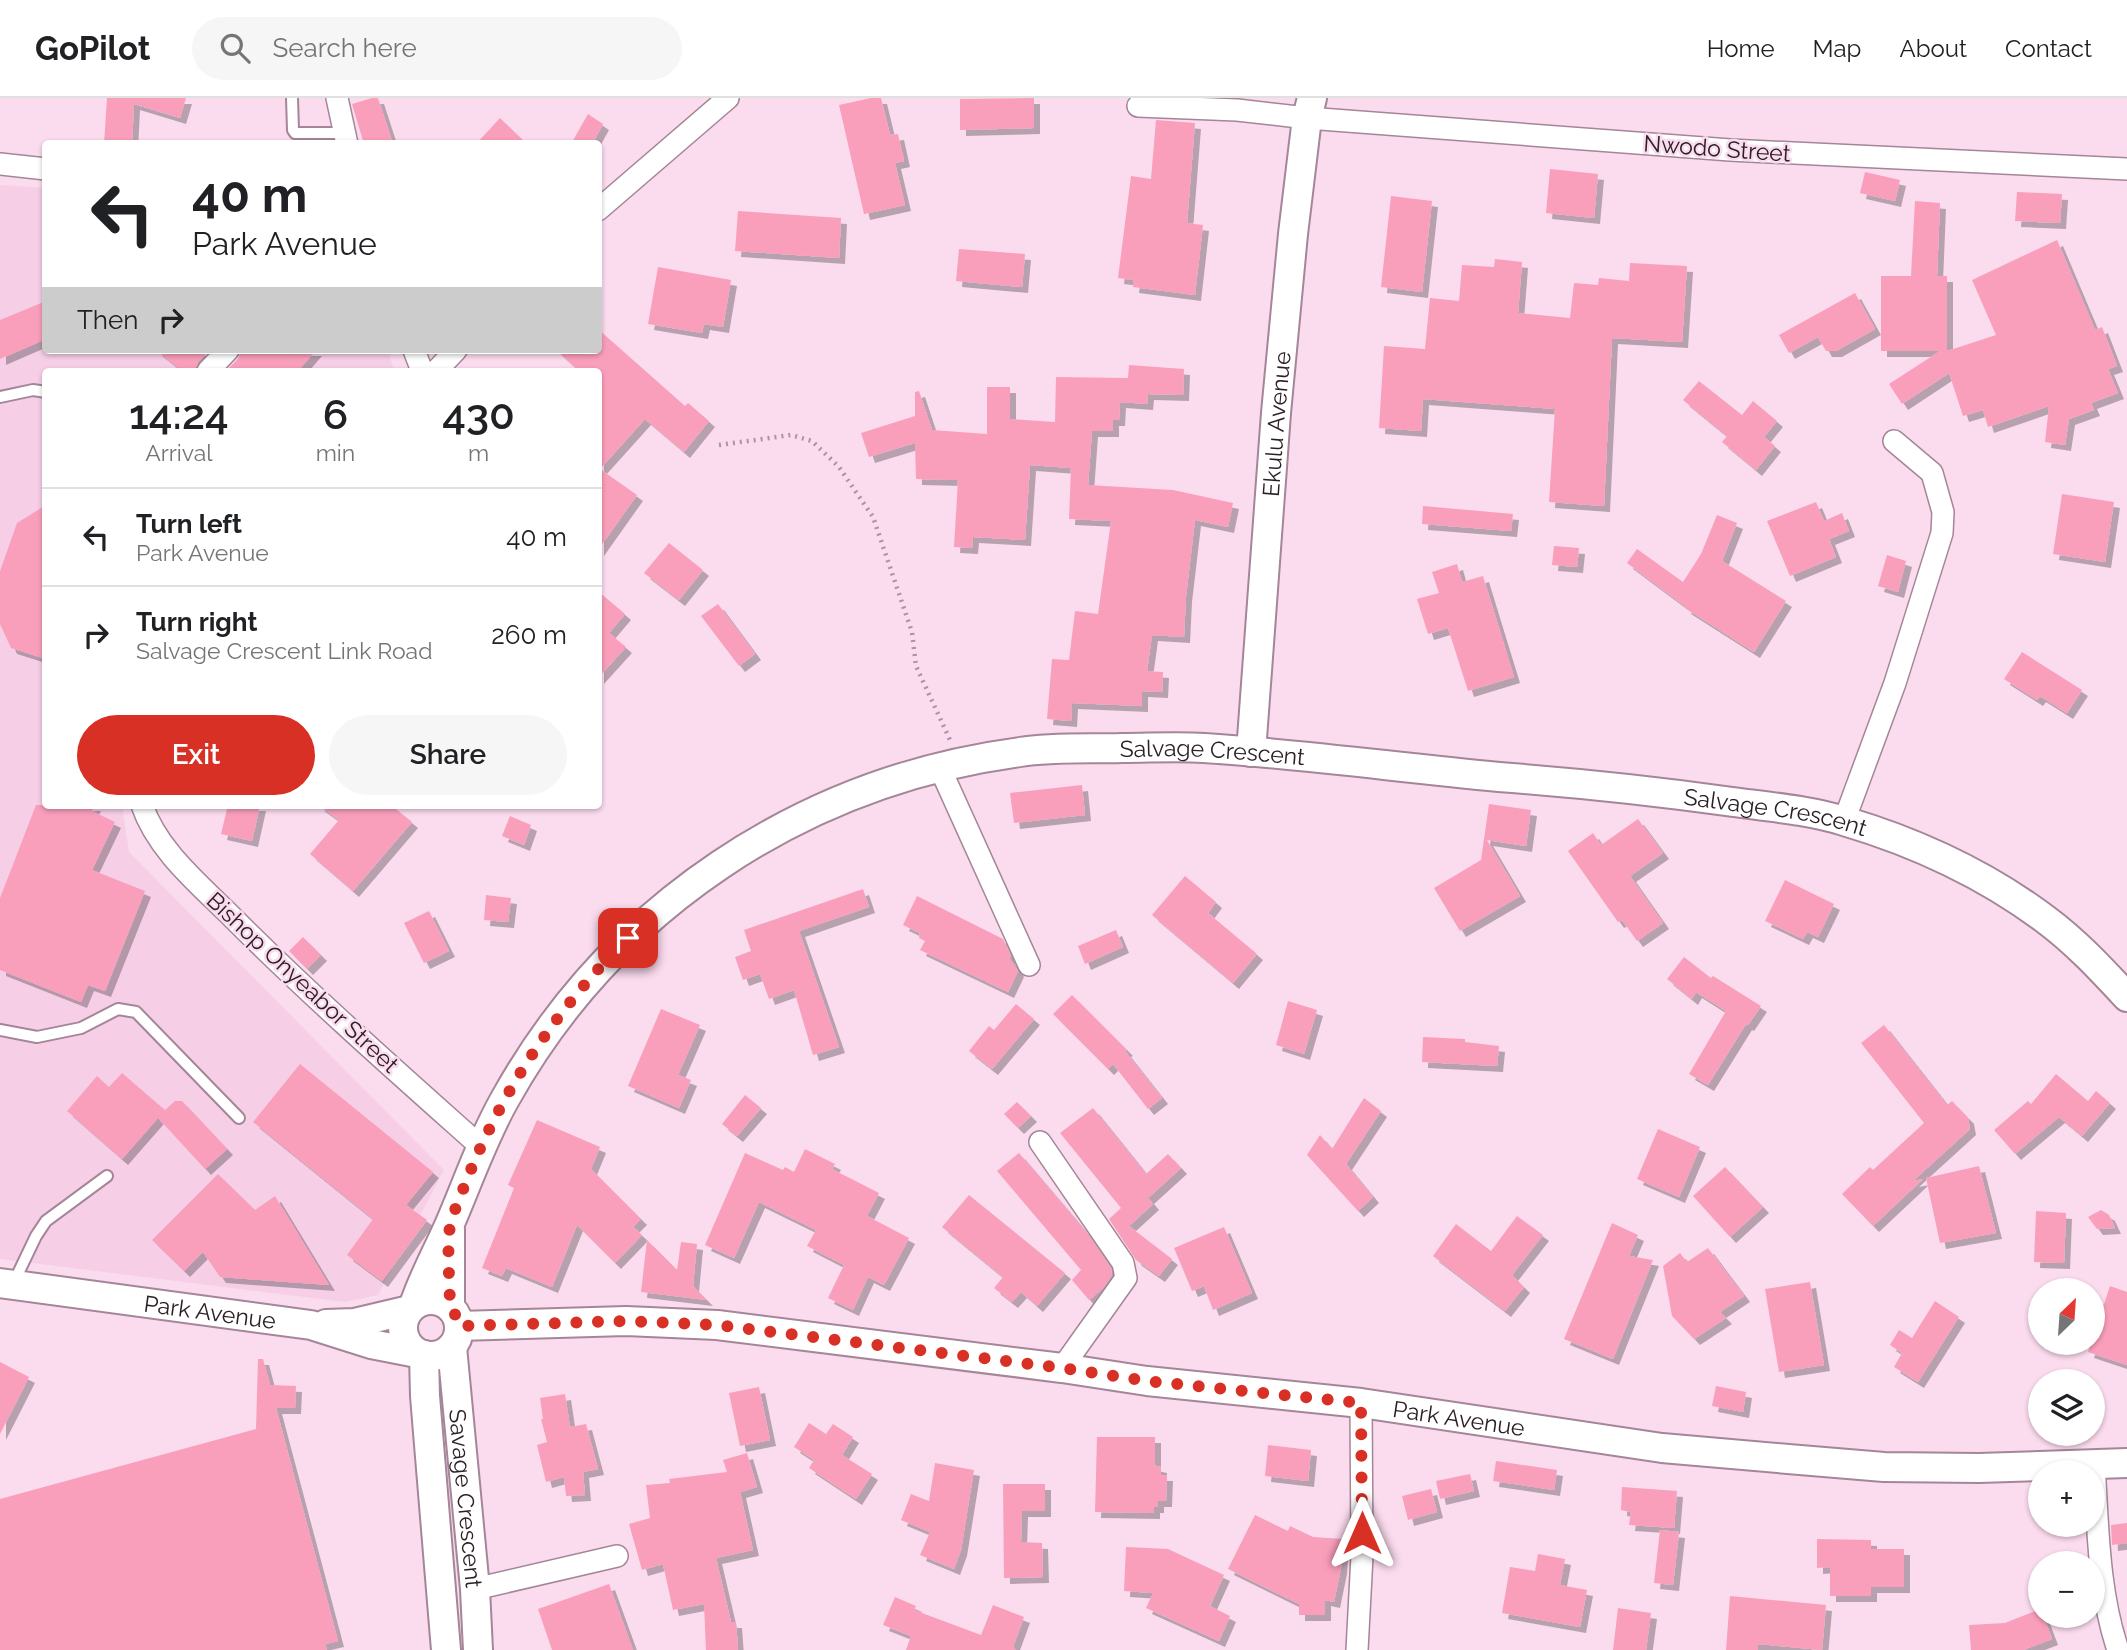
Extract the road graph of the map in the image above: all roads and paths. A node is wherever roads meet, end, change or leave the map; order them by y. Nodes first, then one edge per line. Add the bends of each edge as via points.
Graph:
1 (292, 98) edge
2 (337, 98) edge
3 (728, 98) edge
4 (1138, 106) dead end
5 (1309, 108) edge
6 (345, 138) edge
7 (0, 164) edge
8 (42, 169) edge
9 (2127, 169) edge
10 (602, 207) edge
11 (224, 354) edge
12 (452, 354) edge
13 (211, 368) edge
14 (439, 368) edge
15 (42, 391) edge
16 (0, 397) edge
17 (1894, 441) dead end
18 (719, 446) dead end
19 (1251, 752) junction
20 (950, 764) junction
21 (143, 809) edge
22 (1844, 821) junction
23 (1030, 965) dead end
24 (2127, 997) edge
25 (0, 1030) edge
26 (239, 1118) dead end
27 (1040, 1142) dead end
28 (480, 1146) junction
29 (107, 1176) dead end
30 (450, 1224) junction
31 (6, 1284) edge
32 (412, 1307) junction
33 (311, 1325) junction
34 (454, 1327) junction
35 (420, 1354) junction
36 (1062, 1368) junction
37 (1361, 1403) junction
38 (2127, 1463) edge
39 (2105, 1464) edge
40 (2028, 1467) edge
41 (463, 1474) junction
42 (431, 1475) junction
43 (2100, 1537) edge
44 (617, 1556) dead end
45 (474, 1589) junction
46 (446, 1650) edge
47 (478, 1650) edge
48 (1357, 1650) edge
49 (2118, 1650) edge

1 - 6 lane via 295,133
2 - 6 street
3 - 10 street
4 - 5 street, Nwodo Street
5 - 9 street, Nwodo Street via 1730,150
5 - 19 main road, Ekulu Avenue via 1276,413
7 - 8 street
11 - 13 street
12 - 14 street
15 - 16 lane
17 - 22 street via 1932,473 1943,512 1942,533 1895,683
18 - 20 path via 791,435 813,441 839,467 873,517
19 - 20 main road, Salvage Crescent via 1199,748 1023,751
19 - 22 main road, Salvage Crescent via 1625,787 1810,812
20 - 23 street
20 - 28 main road, Salvage Crescent via 879,784 809,813 715,866 666,904 595,970 563,1010 507,1094
21 - 28 street, Bishop Onyeabor Street via 148,822 190,875 379,1057
22 - 24 main road, Salvage Crescent via 1915,846 1984,879 2045,919
25 - 26 lane via 37,1037 81,1028 118,1009 136,1012
27 - 36 street via 1123,1263 1126,1278
28 - 30 main road, Salvage Crescent
29 - 31 lane via 46,1221
30 - 32 main road
30 - 34 main road, Savage Crescent
31 - 33 main road, Park Avenue
32 - 33 main road via 354,1323
32 - 34 main road via 435,1300
32 - 35 main road via 403,1333 409,1347
33 - 35 main road, Park Avenue
34 - 35 main road via 439,1355
34 - 36 main road, Park Avenue via 626,1321 717,1325
34 - 41 main road, Savage Crescent
35 - 42 main road, Savage Crescent
36 - 37 main road, Park Avenue
37 - 40 main road, Park Avenue via 1662,1448 1884,1467
37 - 48 street
38 - 39 main road, Park Avenue
41 - 42 main road
41 - 45 main road, Savage Crescent
42 - 46 main road, Savage Crescent
43 - 49 street via 2104,1592
44 - 45 street
45 - 47 main road, Savage Crescent

